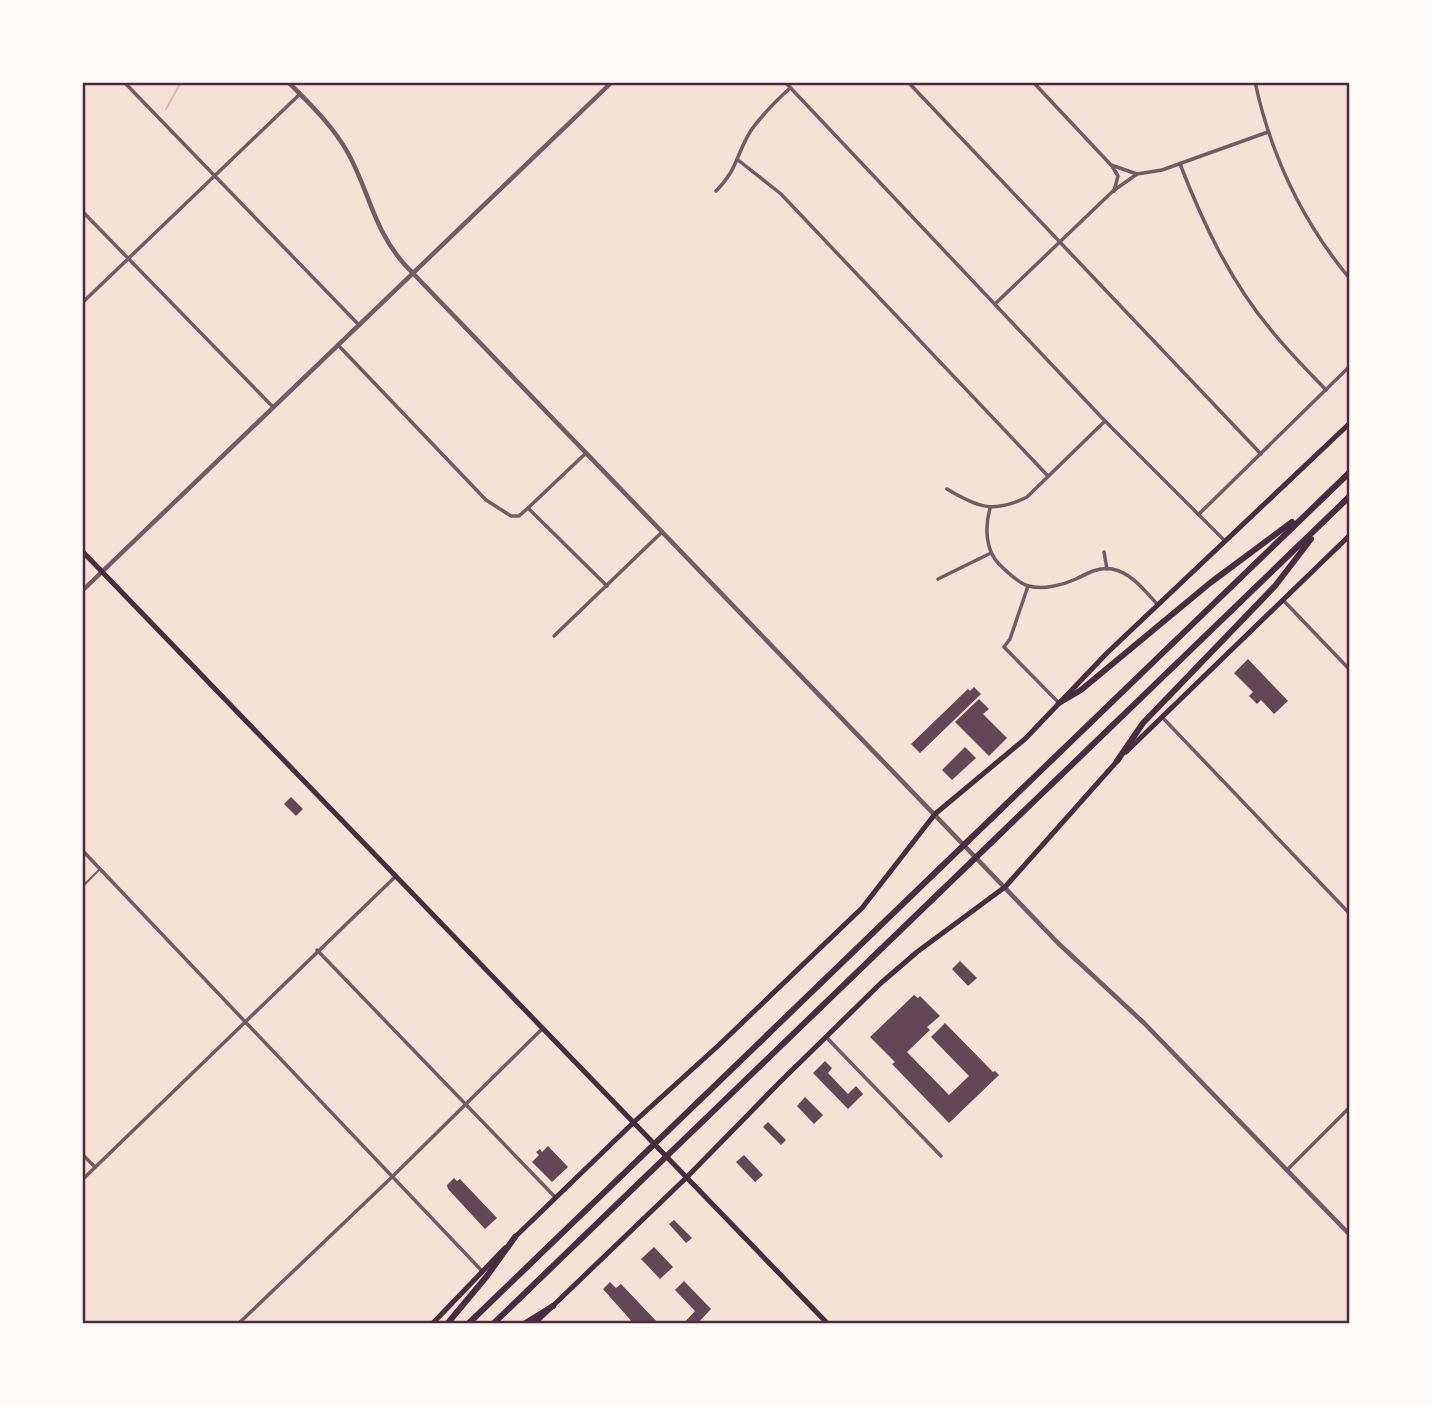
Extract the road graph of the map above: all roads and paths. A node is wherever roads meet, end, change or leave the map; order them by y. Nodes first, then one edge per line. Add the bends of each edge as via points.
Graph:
1 (124, 82) edge
2 (288, 82) edge
3 (611, 82) edge
4 (785, 82) edge
5 (908, 82) edge
6 (1034, 82) edge
7 (1255, 82) edge
8 (790, 88) junction
9 (299, 94) junction
10 (1268, 132) junction
11 (737, 160) junction
12 (1111, 164) junction
13 (1180, 164) junction
14 (1137, 174) junction
15 (216, 176) junction
16 (716, 191) dead end
17 (1113, 191) junction
18 (82, 211) edge
19 (1059, 242) junction
20 (129, 258) junction
21 (413, 273) junction
22 (1350, 279) edge
23 (82, 303) edge
24 (994, 304) junction
25 (359, 325) junction
26 (338, 345) junction
27 (1350, 366) edge
28 (1326, 390) junction
29 (273, 407) junction
30 (1105, 421) junction
31 (1350, 423) edge
32 (586, 453) junction
33 (1261, 454) junction
34 (1350, 471) edge
35 (1048, 476) junction
36 (947, 489) dead end
37 (1350, 496) edge
38 (1313, 507) junction
39 (528, 508) junction
40 (990, 508) junction
41 (1199, 514) junction
42 (1324, 522) junction
43 (662, 532) junction
44 (1350, 535) edge
45 (1224, 540) junction
46 (82, 551) edge
47 (1104, 552) dead end
48 (990, 553) junction
49 (1107, 569) junction
50 (102, 571) junction
51 (938, 579) dead end
52 (607, 586) junction
53 (1028, 586) junction
54 (82, 591) edge
55 (1283, 600) junction
56 (1158, 604) junction
57 (554, 636) dead end
58 (1350, 670) edge
59 (1059, 703) junction
60 (1161, 716) junction
61 (1117, 761) junction
62 (935, 814) junction
63 (82, 850) edge
64 (101, 869) junction
65 (396, 876) junction
66 (82, 887) edge
67 (1005, 887) junction
68 (1350, 914) edge
69 (317, 950) junction
70 (245, 1021) junction
71 (543, 1028) junction
72 (826, 1037) junction
73 (467, 1104) junction
74 (1350, 1107) edge
75 (634, 1122) junction
76 (82, 1154) edge
77 (941, 1156) dead end
78 (96, 1168) junction
79 (1287, 1171) junction
80 (392, 1177) junction
81 (687, 1177) junction
82 (82, 1180) edge
83 (556, 1198) junction
84 (1350, 1235) edge
85 (515, 1237) junction
86 (482, 1271) junction
87 (553, 1306) junction
88 (241, 1323) edge
89 (432, 1324) edge
90 (447, 1324) edge
91 (468, 1324) edge
92 (493, 1324) edge
93 (524, 1324) edge
94 (534, 1324) edge
95 (828, 1324) edge

1 - 15 street
2 - 9 street
3 - 21 street
4 - 8 street
5 - 19 street
6 - 12 street
7 - 10 street
8 - 11 street via 752,130
8 - 24 street
9 - 15 street
9 - 21 street via 341,143 381,232
10 - 13 street
10 - 22 street via 1308,221
11 - 16 street
11 - 35 street via 781,194
12 - 14 street
12 - 17 street via 1118,176
13 - 14 street
13 - 28 street via 1207,228 1240,286 1269,328
14 - 17 street
15 - 20 street
15 - 25 street
17 - 19 street
18 - 20 street
19 - 24 street
19 - 33 street
20 - 23 street
20 - 29 street
21 - 25 street
21 - 32 street
24 - 30 street
25 - 26 street
26 - 29 street
26 - 39 street via 486,500 511,516
27 - 28 street
28 - 33 street
29 - 50 street
30 - 35 street
30 - 41 street
31 - 45 main road
32 - 39 street
32 - 43 street
33 - 41 street
34 - 38 highway
35 - 40 street via 1027,497
36 - 40 street
37 - 42 highway
38 - 59 highway
38 - 91 highway
39 - 52 street
40 - 48 street via 986,522
41 - 45 street
42 - 61 highway via 1275,586 1135,732
42 - 92 highway
43 - 52 street
43 - 62 street
44 - 55 main road
45 - 56 main road
46 - 50 main road
47 - 49 street
48 - 51 street
48 - 53 street
49 - 53 street via 1060,584
49 - 56 street via 1124,573
50 - 54 street
50 - 65 main road
52 - 57 street
53 - 59 street via 1004,647
55 - 58 street
55 - 60 main road
56 - 59 main road
59 - 62 main road
60 - 61 main road
60 - 68 street
61 - 67 main road
62 - 67 street
62 - 75 main road via 862,908
63 - 64 street
64 - 66 lane
64 - 70 street
65 - 69 street
65 - 71 main road
67 - 72 main road via 902,964
67 - 79 street
69 - 70 street
69 - 73 street
70 - 78 street
70 - 80 street
71 - 73 street
71 - 75 main road
72 - 77 street
72 - 81 main road
73 - 80 street
73 - 83 street
74 - 79 street
75 - 81 main road
75 - 83 main road
76 - 78 street
78 - 82 street
79 - 84 street
80 - 86 street
80 - 88 street
81 - 87 main road
81 - 95 main road
83 - 85 main road
85 - 86 main road
85 - 90 highway
86 - 89 main road
87 - 93 highway
87 - 94 main road

